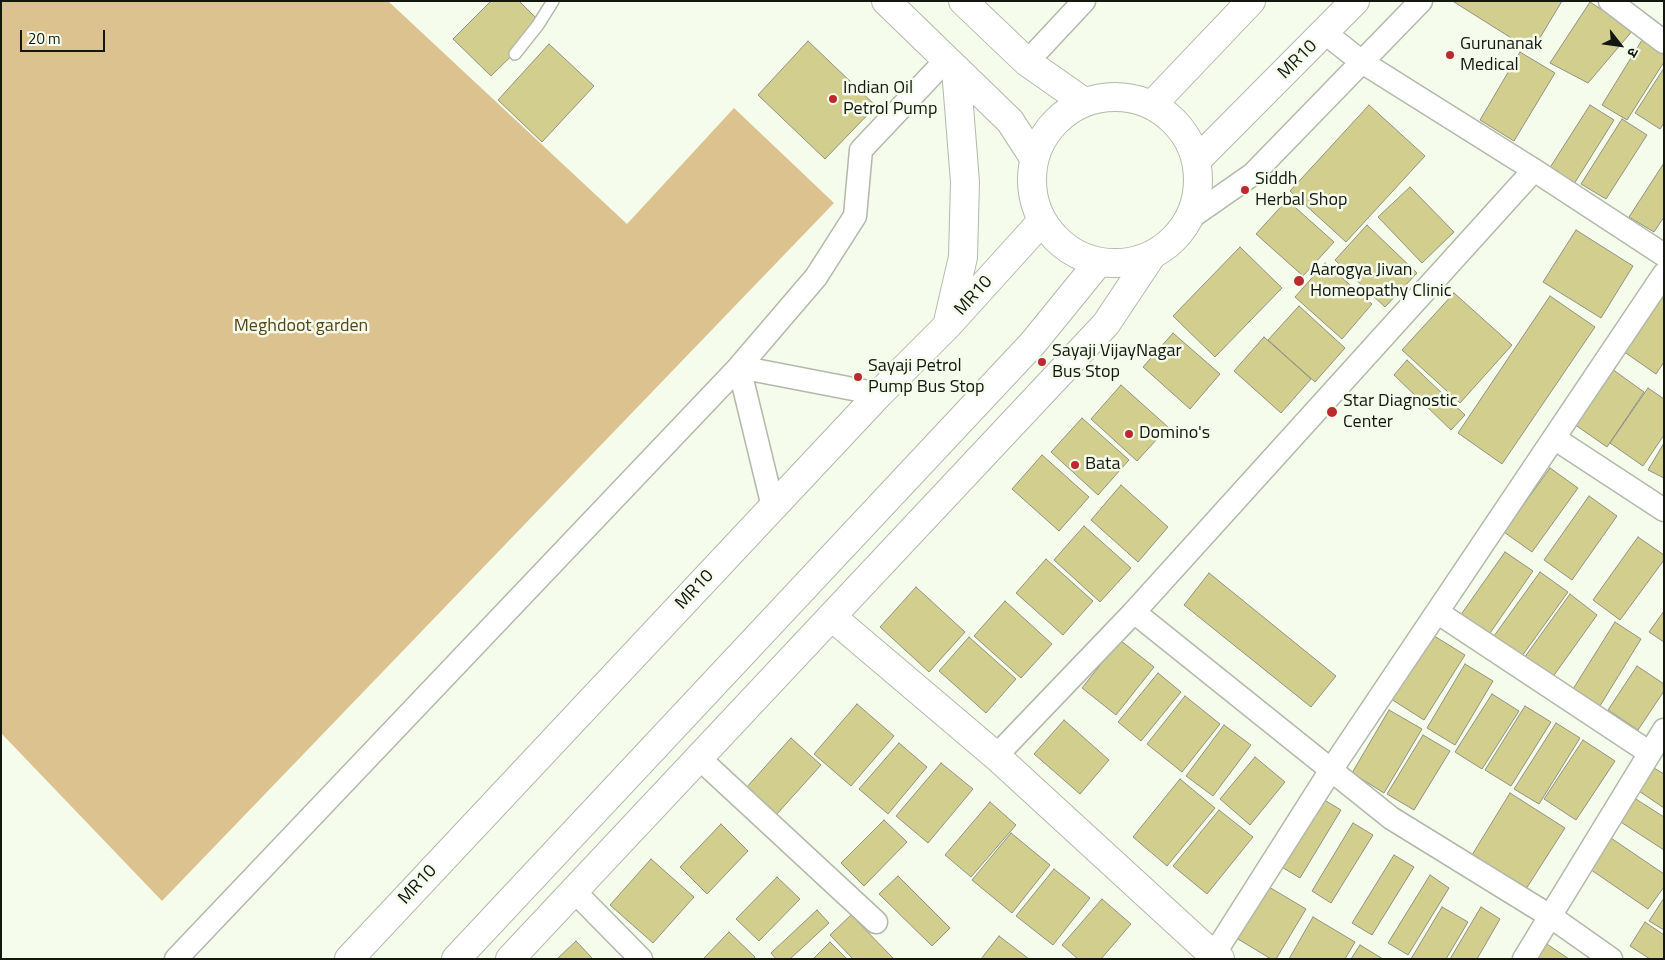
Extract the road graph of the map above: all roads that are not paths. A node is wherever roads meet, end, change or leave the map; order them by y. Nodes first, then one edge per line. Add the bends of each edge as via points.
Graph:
1 (553, 1) edge
2 (886, 1) edge
3 (963, 1) edge
4 (1084, 1) edge
5 (1251, 1) edge
6 (1355, 1) edge
7 (1421, 1) edge
8 (1610, 1) edge
9 (1226, 13) edge
10 (1325, 33) junction
11 (1662, 38) edge
12 (514, 54) dead end
13 (1027, 62) junction
14 (1362, 62) junction
15 (951, 64) junction
16 (1084, 102) junction
17 (1152, 105) junction
18 (1034, 158) junction
19 (1196, 161) junction
20 (1534, 170) junction
21 (1190, 218) junction
22 (1042, 221) junction
23 (1152, 255) junction
24 (1664, 255) edge
25 (1098, 262) junction
26 (1664, 274) edge
27 (947, 326) junction
28 (738, 367) junction
29 (879, 394) junction
30 (1554, 438) junction
31 (774, 506) junction
32 (1664, 510) edge
33 (1134, 612) junction
34 (1437, 612) junction
35 (832, 617) junction
36 (1664, 730) edge
37 (1650, 753) junction
38 (996, 756) junction
39 (699, 758) junction
40 (1332, 770) junction
41 (574, 891) junction
42 (1550, 916) junction
43 (876, 922) dead end
44 (1215, 958) edge
45 (176, 959) edge
46 (349, 959) edge
47 (456, 959) edge
48 (510, 959) edge
49 (641, 959) edge
50 (1524, 959) edge
51 (1611, 959) edge

1 - 12 lane
2 - 15 main road
3 - 13 main road
4 - 13 street
5 - 9 main road
6 - 10 main road, MR10
7 - 14 street
8 - 11 street
9 - 17 main road
10 - 14 street
10 - 19 main road, MR10
13 - 16 main road
14 - 20 street
14 - 21 street via 1253,174
15 - 18 main road via 1010,121
15 - 27 main road via 965,182 963,257
15 - 28 street via 861,150 855,216 816,277
16 - 17 main road via 1107,96 1130,98
16 - 18 main road via 1062,115 1045,134
17 - 19 main road via 1173,119 1188,138
18 - 22 main road via 1031,179 1034,201
19 - 21 main road via 1198,190
20 - 24 street
20 - 33 street
21 - 23 main road via 1174,239
22 - 25 main road via 1056,240 1075,254
22 - 27 main road, MR10
23 - 25 main road via 1125,263
23 - 35 main road via 1106,324
25 - 47 main road via 1033,343
26 - 30 street
27 - 29 main road, MR10
28 - 29 street
28 - 31 street
28 - 45 street
29 - 31 main road, MR10
30 - 32 street
30 - 34 street
31 - 46 main road, MR10
33 - 38 street
33 - 40 street
34 - 37 street
34 - 40 street
35 - 38 main road
35 - 39 main road
36 - 37 street
37 - 42 street
38 - 44 main road
39 - 41 main road
39 - 43 street
40 - 42 street via 1391,818
40 - 44 street
41 - 48 main road
41 - 49 street
42 - 50 street
42 - 51 street

